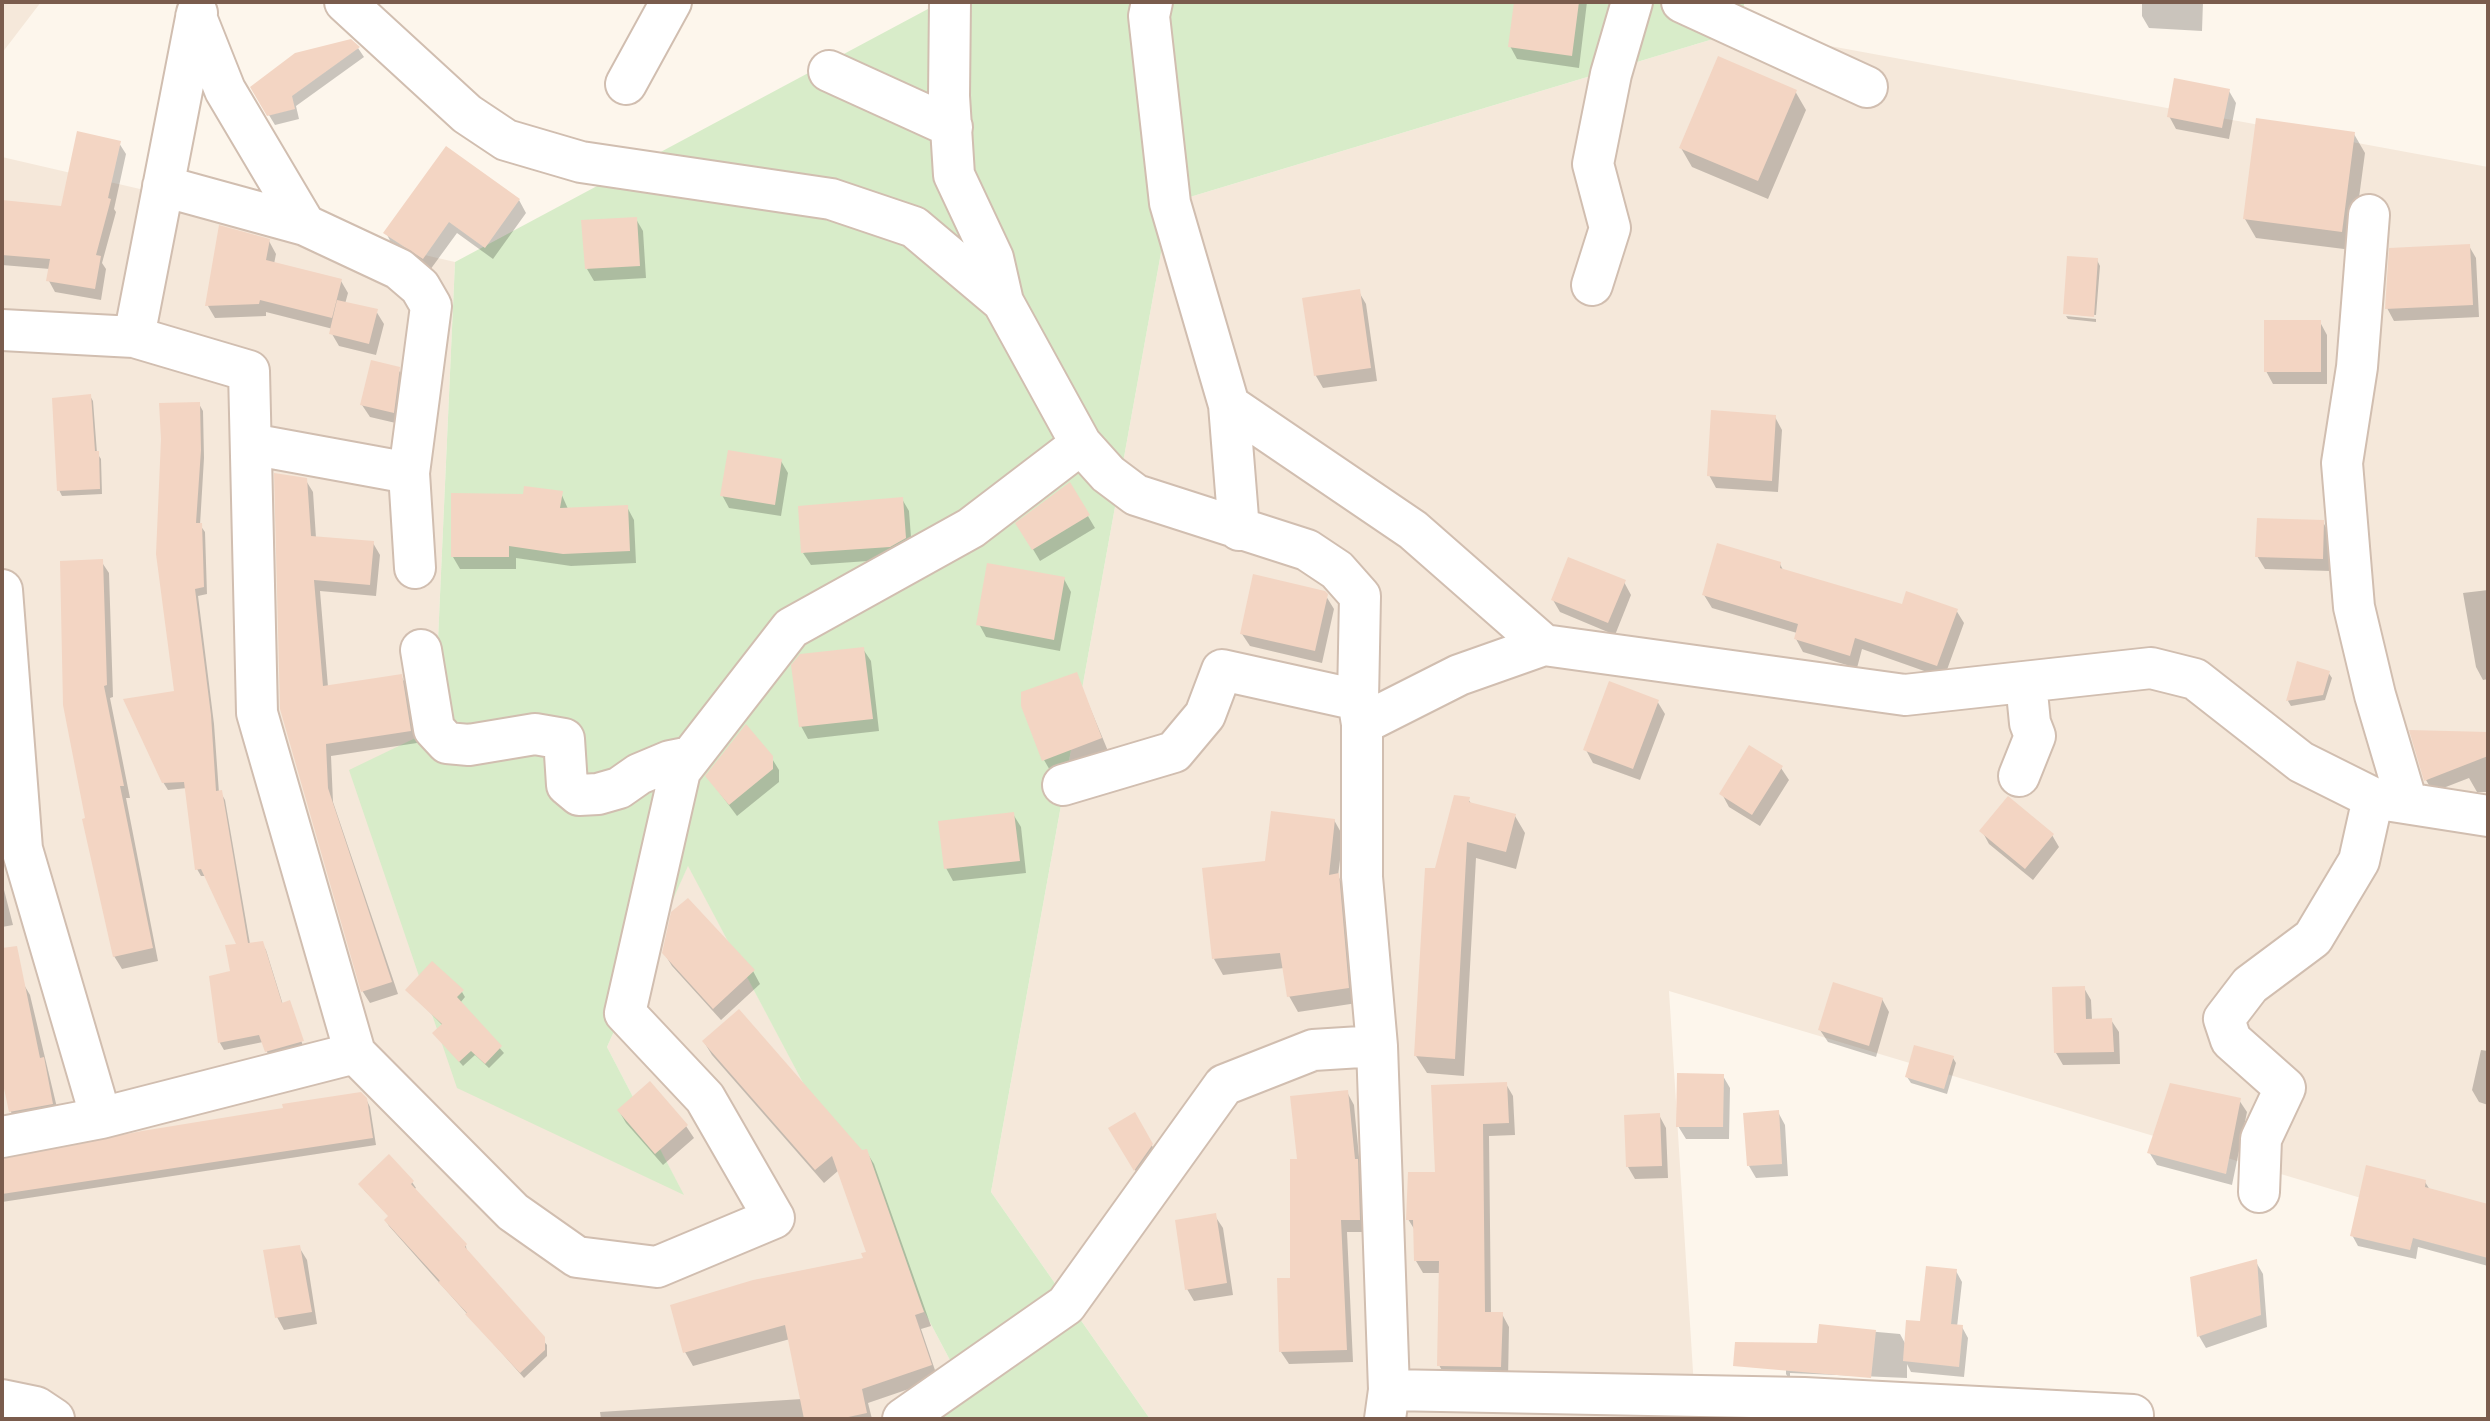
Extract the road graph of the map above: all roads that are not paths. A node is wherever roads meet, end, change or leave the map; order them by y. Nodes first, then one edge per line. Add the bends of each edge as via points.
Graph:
1 (345, 2) edge
2 (671, 2) edge
3 (950, 2) edge
4 (1152, 2) edge
5 (1632, 2) edge
6 (1682, 2) edge
7 (198, 10) edge
8 (829, 71) dead end
9 (626, 84) dead end
10 (1867, 87) dead end
11 (952, 127) junction
12 (163, 186) junction
13 (2369, 215) dead end
14 (305, 225) junction
15 (1592, 285) dead end
16 (1003, 302) junction
17 (2, 330) edge
18 (134, 337) junction
19 (1229, 405) junction
20 (1081, 444) junction
21 (251, 449) junction
22 (409, 473) junction
23 (1239, 530) junction
24 (415, 568) dead end
25 (2, 590) edge
26 (1544, 645) junction
27 (421, 650) dead end
28 (2026, 682) junction
29 (1360, 712) junction
30 (690, 757) junction
31 (2019, 776) dead end
32 (1063, 785) dead end
33 (2390, 800) junction
34 (2488, 816) edge
35 (1377, 1046) junction
36 (355, 1053) junction
37 (101, 1118) junction
38 (2, 1137) edge
39 (2259, 1192) dead end
40 (2, 1400) edge
41 (1387, 1405) edge
42 (1804, 1409) edge
43 (2133, 1415) dead end
44 (54, 1419) edge
45 (903, 1419) edge

1 - 16 street via 467,114 506,140 581,162 831,199 914,227
2 - 9 street
3 - 11 street
4 - 19 street via 1149,16 1170,203
5 - 15 street via 1593,164 1610,228
6 - 10 street
7 - 12 street
7 - 14 street via 225,90
8 - 11 street
11 - 16 street via 954,175 993,258
12 - 14 street
12 - 18 street
13 - 33 street via 2357,367 2342,463 2354,607 2375,695
14 - 22 street via 399,269 420,287 431,306
16 - 20 street
17 - 18 street
18 - 21 street via 249,371
19 - 23 street
19 - 26 street via 1413,530
20 - 23 street via 1136,495
20 - 30 street via 971,528 791,628
21 - 22 street via 267,447
21 - 36 street via 257,713
22 - 24 street
23 - 29 street via 1307,550 1337,570 1360,596
25 - 37 street via 22,849
26 - 28 street via 1905,695
26 - 29 street
27 - 30 street via 434,729 447,743 469,745 535,734 564,739 567,785 579,795 619,788 639,774
28 - 31 street via 2035,736
28 - 33 street via 2151,668 2195,679 2301,762
29 - 32 street via 1222,670 1205,715 1174,752
29 - 35 street via 1362,877
30 - 36 street via 680,771 625,1013 705,1098 774,1218 657,1267 577,1257 513,1212
33 - 34 street
33 - 39 street via 2313,938 2250,985 2224,1019 2231,1040 2285,1088 2261,1139
35 - 41 street
35 - 45 street via 1313,1050 1224,1085 1066,1305
36 - 37 street
37 - 38 street
40 - 44 street via 36,1407
41 - 42 street
42 - 43 street

